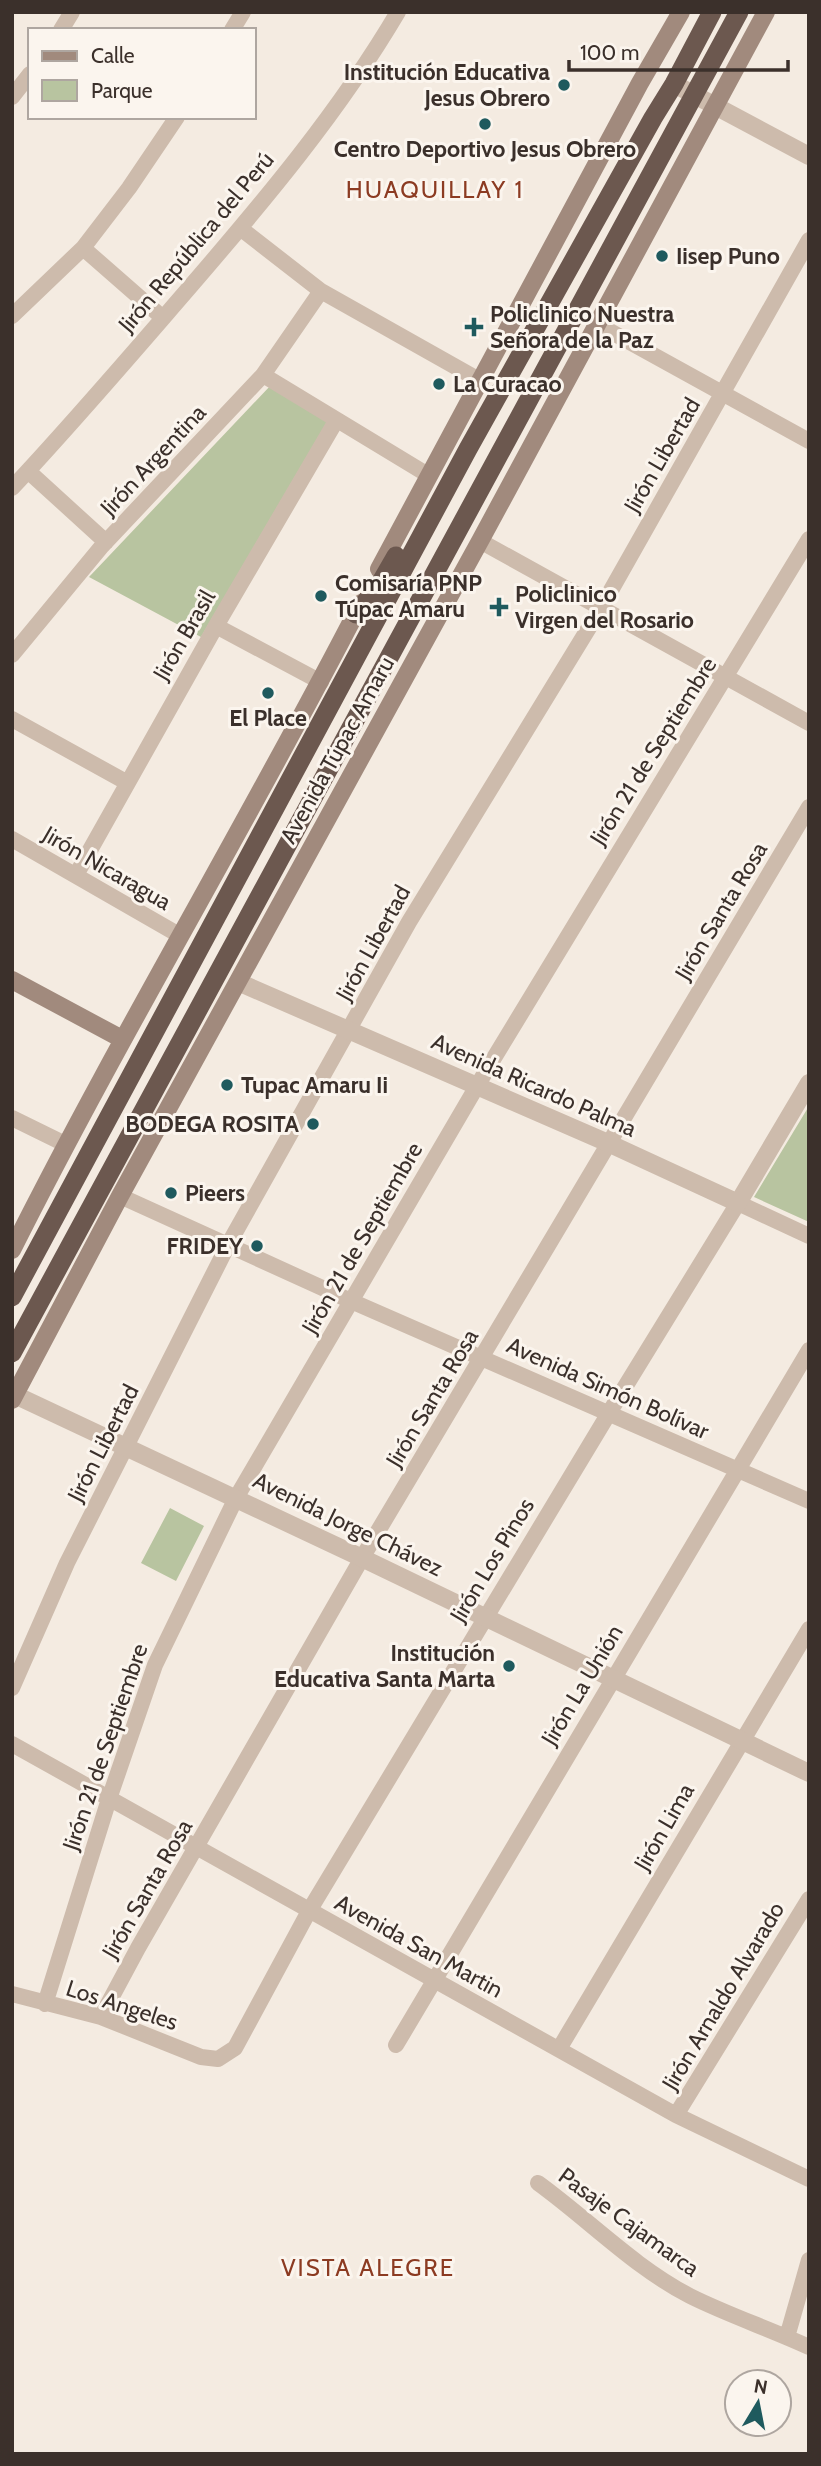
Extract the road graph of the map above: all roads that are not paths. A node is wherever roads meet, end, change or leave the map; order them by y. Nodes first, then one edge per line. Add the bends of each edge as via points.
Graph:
1 (72, 12) edge
2 (243, 12) edge
3 (398, 12) edge
4 (681, 12) edge
5 (712, 12) edge
6 (739, 12) edge
7 (766, 12) edge
8 (62, 28) edge
9 (233, 28) edge
10 (28, 77) edge
11 (674, 84) junction
12 (695, 94) junction
13 (12, 97) edge
14 (715, 105) junction
15 (176, 119) edge
16 (809, 156) edge
17 (240, 229) junction
18 (809, 240) edge
19 (83, 248) junction
20 (321, 292) junction
21 (16, 306) edge
22 (163, 318) junction
23 (597, 324) junction
24 (263, 375) junction
25 (479, 380) junction
26 (724, 394) junction
27 (336, 421) junction
28 (809, 441) edge
29 (468, 449) junction
30 (28, 471) junction
31 (428, 475) junction
32 (12, 488) edge
33 (809, 538) edge
34 (480, 541) junction
35 (106, 542) junction
36 (601, 608) junction
37 (356, 614) junction
38 (216, 626) junction
39 (12, 655) edge
40 (725, 677) junction
41 (321, 682) junction
42 (12, 719) edge
43 (809, 723) edge
44 (126, 782) junction
45 (809, 807) edge
46 (12, 839) edge
47 (76, 875) junction
48 (179, 936) junction
49 (12, 980) edge
50 (238, 982) junction
51 (349, 1031) junction
52 (122, 1040) junction
53 (809, 1083) edge
54 (477, 1086) junction
55 (12, 1118) edge
56 (608, 1143) junction
57 (65, 1144) junction
58 (120, 1196) junction
59 (738, 1203) junction
60 (809, 1236) edge
61 (228, 1245) junction
62 (12, 1250) edge
63 (12, 1297) edge
64 (351, 1301) junction
65 (809, 1350) edge
66 (12, 1353) edge
67 (483, 1358) junction
68 (14, 1397) edge
69 (609, 1413) junction
70 (127, 1447) junction
71 (738, 1470) junction
72 (236, 1498) junction
73 (809, 1501) edge
74 (362, 1558) junction
75 (486, 1618) junction
76 (809, 1629) edge
77 (611, 1679) junction
78 (12, 1688) edge
79 (741, 1741) junction
80 (12, 1744) edge
81 (809, 1773) edge
82 (109, 1799) junction
83 (197, 1847) junction
84 (809, 1899) edge
85 (309, 1911) junction
86 (436, 1981) junction
87 (12, 1994) edge
88 (45, 2004) junction
89 (101, 2017) junction
90 (396, 2045) dead end
91 (559, 2049) junction
92 (218, 2059) joint
93 (676, 2115) junction
94 (808, 2178) edge
95 (538, 2183) dead end
96 (809, 2260) edge
97 (809, 2334) edge
98 (788, 2335) junction
99 (809, 2347) edge

1 - 8 street
2 - 9 street
3 - 17 street, Jirón República del Perú via 349,89
4 - 25 main road, Avenida Túpac Amaru
5 - 11 highway, Avenida Túpac Amaru
6 - 12 highway, Avenida Túpac Amaru
7 - 14 main road, Avenida Túpac Amaru
10 - 13 street
11 - 12 street
11 - 29 highway, Avenida Túpac Amaru
12 - 14 street
12 - 66 highway, Avenida Túpac Amaru
14 - 16 street
14 - 23 main road, Avenida Túpac Amaru
15 - 19 street
17 - 20 street
17 - 22 street, Jirón República del Perú
18 - 26 street, Jirón Libertad
19 - 21 street
19 - 22 street
20 - 24 street, Jirón Argentina
20 - 25 street
22 - 30 street, Jirón República del Perú
23 - 26 street
23 - 34 main road, Avenida Túpac Amaru
24 - 27 street
24 - 35 street, Jirón Argentina
25 - 31 main road, Avenida Túpac Amaru
26 - 28 street
26 - 36 street, Jirón Libertad
27 - 31 street
27 - 38 street, Jirón Brasil
29 - 37 highway via 455,458 381,582
29 - 63 highway, Avenida Túpac Amaru
30 - 32 street, Jirón República del Perú
30 - 35 street
31 - 37 main road, Avenida Túpac Amaru
33 - 40 street, Jirón 21 de Septiembre
34 - 36 street
34 - 50 main road, Avenida Túpac Amaru
35 - 39 street, Jirón Argentina
36 - 40 street
36 - 51 street, Jirón Libertad via 423,899
37 - 41 main road, Avenida Túpac Amaru
38 - 41 street
38 - 44 street, Jirón Brasil
40 - 43 street
40 - 54 street, Jirón 21 de Septiembre
41 - 48 main road, Avenida Túpac Amaru
42 - 44 street
44 - 47 street, Jirón Brasil
45 - 56 street, Jirón Santa Rosa
46 - 47 street, Jirón Nicaragua
47 - 48 street, Jirón Nicaragua
48 - 52 main road, Avenida Túpac Amaru
49 - 52 main road
50 - 51 street, Avenida Ricardo Palma
50 - 58 main road, Avenida Túpac Amaru
51 - 54 street, Avenida Ricardo Palma
51 - 61 street, Jirón Libertad
52 - 57 main road, Avenida Túpac Amaru
53 - 59 street, Jirón Los Pinos
54 - 56 street, Avenida Ricardo Palma
54 - 64 street, Jirón 21 de Septiembre
55 - 57 street
56 - 59 street, Avenida Ricardo Palma
56 - 67 street, Jirón Santa Rosa
57 - 62 main road, Avenida Túpac Amaru
58 - 61 street, Avenida Simón Bolívar
58 - 68 main road, Avenida Túpac Amaru
59 - 60 street, Avenida Ricardo Palma
59 - 69 street, Jirón Los Pinos
61 - 64 street, Avenida Simón Bolívar
61 - 70 street, Jirón Libertad
64 - 67 street, Avenida Simón Bolívar
64 - 72 street, Jirón 21 de Septiembre
65 - 71 street, Jirón La Unión
67 - 69 street, Avenida Simón Bolívar
67 - 74 street, Jirón Santa Rosa
68 - 70 street, Avenida Jorge Chávez
69 - 71 street, Avenida Simón Bolívar
69 - 75 street, Jirón Los Pinos
70 - 72 street, Avenida Jorge Chávez
70 - 78 street, Jirón Libertad via 67,1563
71 - 73 street, Avenida Simón Bolívar
71 - 77 street, Jirón La Unión
72 - 74 street, Avenida Jorge Chávez
72 - 82 street, Jirón 21 de Septiembre via 155,1665
74 - 75 street, Avenida Jorge Chávez
74 - 83 street, Jirón Santa Rosa
75 - 77 street, Avenida Jorge Chávez
75 - 85 street, Jirón Los Pinos
76 - 79 street, Jirón Lima
77 - 79 street, Avenida Jorge Chávez
77 - 86 street, Jirón La Unión
79 - 81 street, Avenida Jorge Chávez
79 - 91 street, Jirón Lima
80 - 82 street, Avenida San Martin
82 - 83 street, Avenida San Martin
82 - 88 street, Jirón 21 de Septiembre
83 - 85 street, Avenida San Martin
83 - 89 street, Jirón Santa Rosa
84 - 93 street, Jirón Arnaldo Alvarado
85 - 86 street, Avenida San Martin
85 - 92 street, Jirón Los Pinos via 235,2048
86 - 90 street, Jirón La Unión
86 - 91 street, Avenida San Martin
87 - 88 street, Los Angeles
88 - 89 street, Los Angeles
89 - 92 street, Los Angeles via 201,2057
91 - 93 street, Avenida San Martin
93 - 94 street, Avenida San Martin
95 - 98 street, Pasaje Cajamarca via 688,2295
96 - 98 street
97 - 98 street
98 - 99 street, Pasaje Cajamarca

